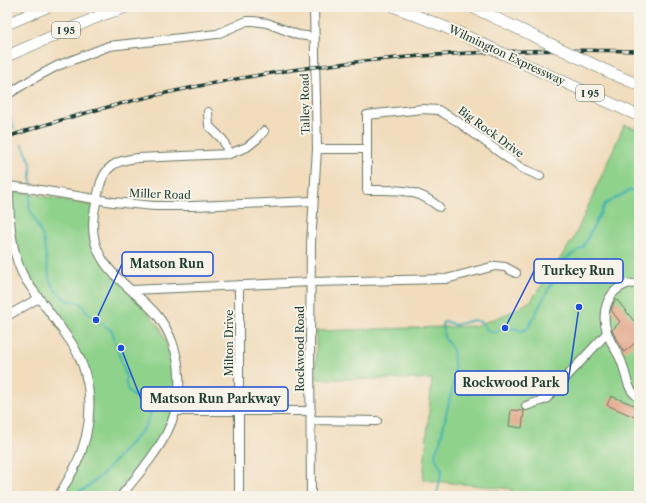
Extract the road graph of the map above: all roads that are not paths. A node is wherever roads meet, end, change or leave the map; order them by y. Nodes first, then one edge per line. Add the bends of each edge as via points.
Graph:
1 (47, 7) edge
2 (126, 7) edge
3 (314, 7) edge
4 (395, 7) edge
5 (472, 7) edge
6 (7, 24) edge
7 (315, 37) junction
8 (7, 56) edge
9 (639, 85) edge
10 (7, 95) edge
11 (208, 112) dead end
12 (639, 116) edge
13 (264, 131) dead end
14 (317, 149) junction
15 (366, 149) junction
16 (229, 154) junction
17 (540, 176) dead end
18 (8, 186) edge
19 (96, 199) junction
20 (313, 201) junction
21 (439, 207) dead end
22 (516, 273) dead end
23 (311, 282) junction
24 (239, 285) junction
25 (639, 285) edge
26 (131, 290) junction
27 (39, 298) junction
28 (7, 316) edge
29 (607, 333) junction
30 (639, 397) edge
31 (526, 406) dead end
32 (177, 411) junction
33 (311, 411) junction
34 (240, 412) junction
35 (311, 420) junction
36 (377, 421) dead end
37 (58, 496) edge
38 (121, 496) edge
39 (239, 496) edge
40 (312, 496) edge

1 - 6 highway, I 95
2 - 8 highway, I 95
3 - 7 street, Talley Road
4 - 12 highway, Wilmington Expressway / I 95, bridge via 457,32
5 - 9 highway, I 95, bridge
7 - 10 street via 298,35 253,20 217,34 109,46 57,66
7 - 14 street, Talley Road
11 - 16 street via 209,126 223,140
13 - 16 street via 248,147
14 - 15 street
14 - 20 street, Talley Road
15 - 17 street, Big Rock Drive via 367,115 438,110 521,168
15 - 21 street via 367,190 412,192
16 - 19 street via 138,158 118,162 103,177
18 - 19 street, Miller Road
18 - 27 street via 11,228 17,258 22,272
19 - 20 street, Miller Road via 160,206
19 - 26 street via 93,228 96,244 109,270
20 - 23 street, Rockwood Road
22 - 23 street via 506,267 495,266 446,279
23 - 24 street
23 - 33 street, Rockwood Road
24 - 26 street
24 - 34 street, Milton Drive
25 - 29 street via 627,284 613,293 606,304 604,320
26 - 32 street via 158,316 170,336 179,373
27 - 28 street
27 - 37 street via 67,336 81,361 89,393 89,418 84,444 75,467
29 - 30 street via 622,362 630,388
29 - 31 street via 546,399
32 - 34 street
32 - 38 street via 168,433
33 - 34 street
33 - 35 street, Rockwood Road
34 - 39 street, Milton Drive
35 - 36 street
35 - 40 street, Rockwood Road

